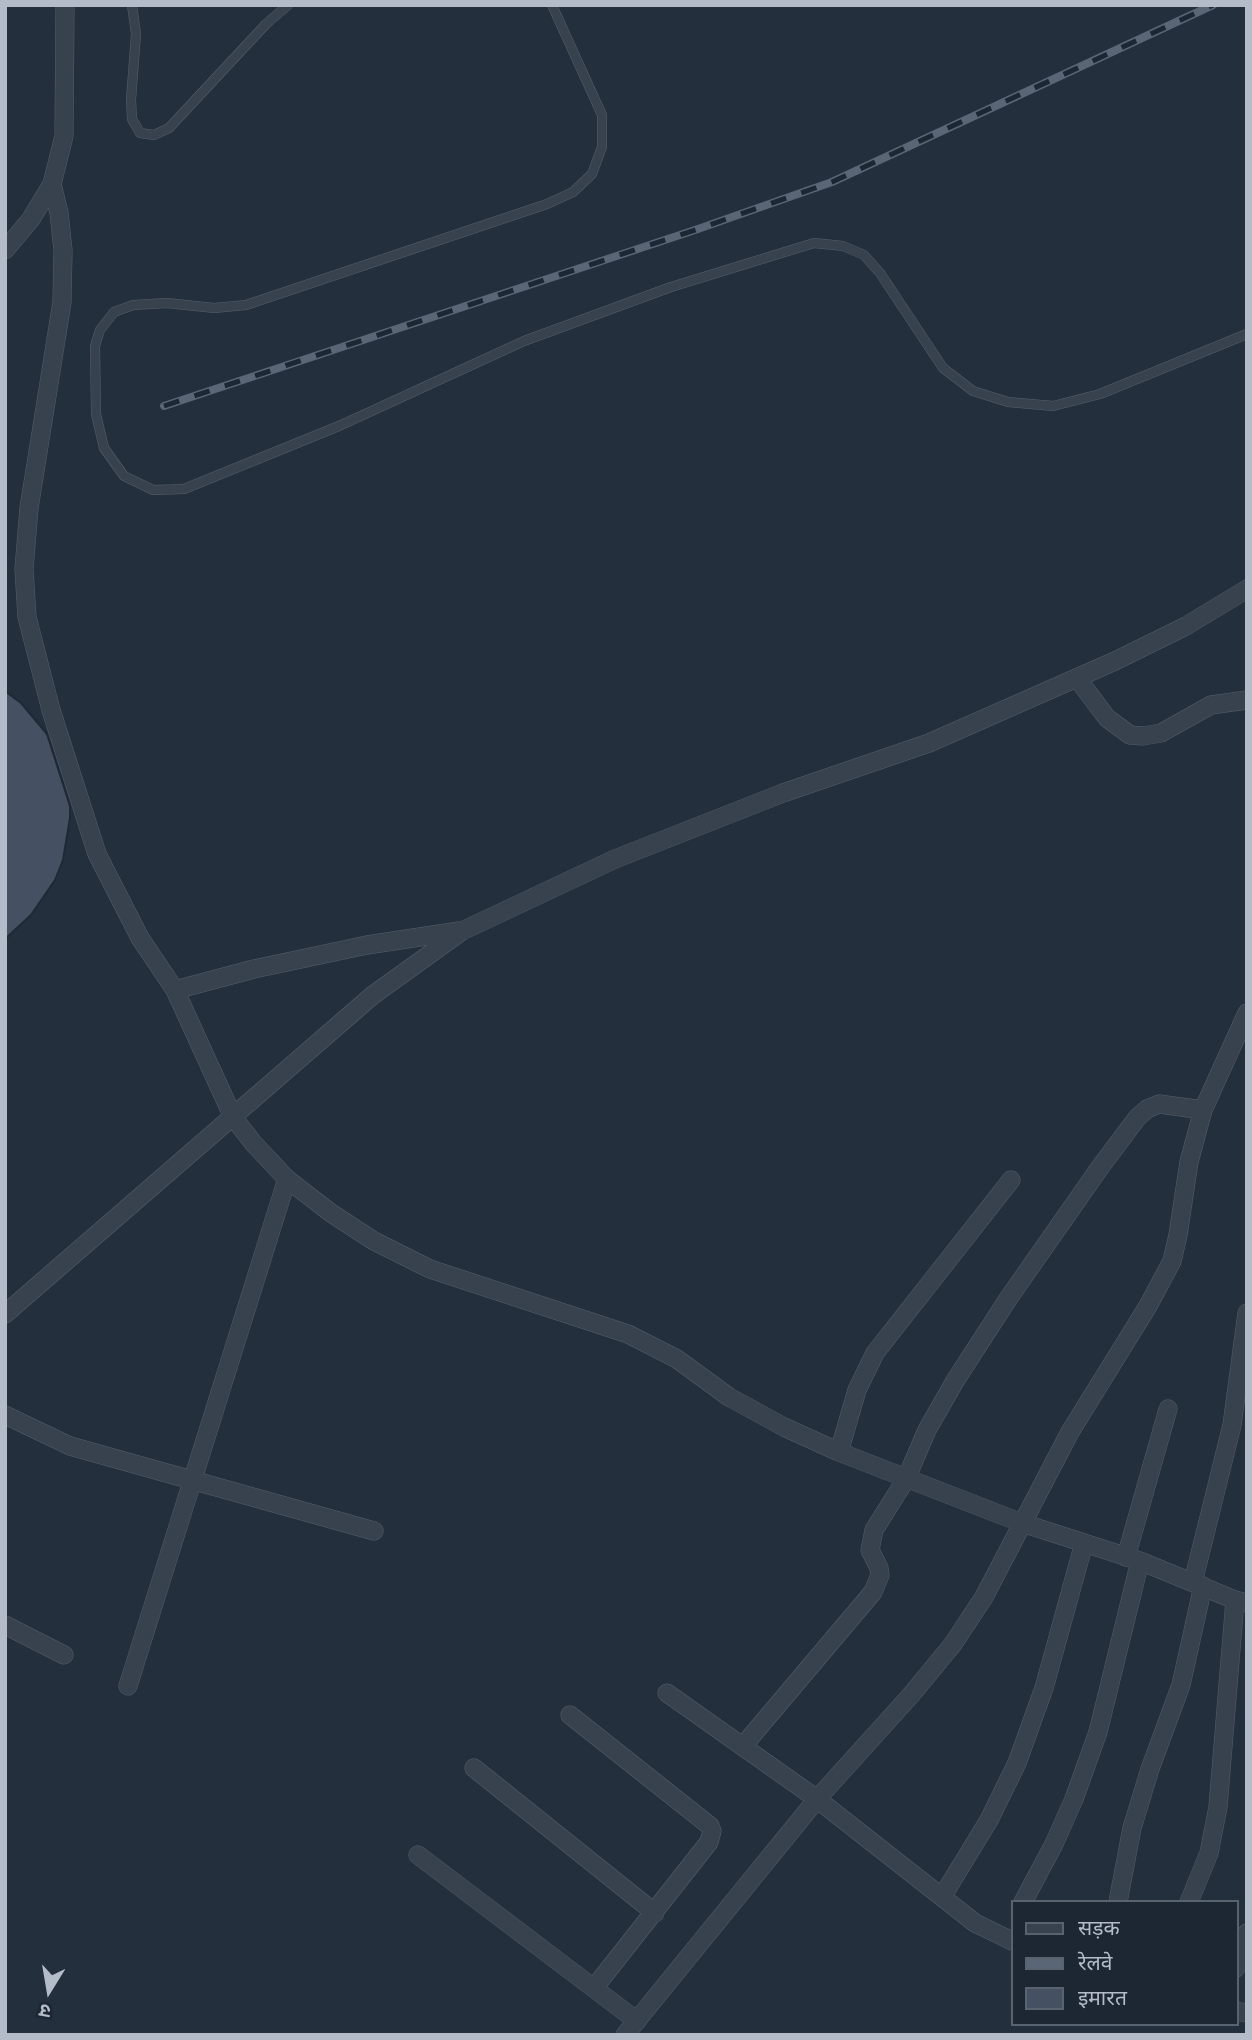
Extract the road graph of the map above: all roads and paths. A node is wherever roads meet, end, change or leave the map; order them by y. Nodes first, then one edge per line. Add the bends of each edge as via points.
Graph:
1 (65, 5) edge
2 (132, 5) edge
3 (288, 5) edge
4 (552, 5) edge
5 (52, 184) junction
6 (5, 250) edge
7 (1247, 334) edge
8 (1247, 589) edge
9 (1077, 678) junction
10 (1247, 700) edge
11 (462, 930) junction
12 (175, 990) junction
13 (1247, 1014) edge
14 (1203, 1110) junction
15 (233, 1117) junction
16 (287, 1179) junction
17 (1011, 1180) dead end
18 (1247, 1313) edge
19 (5, 1314) edge
20 (1168, 1409) dead end
21 (1240, 1409) edge
22 (5, 1415) edge
23 (839, 1452) junction
24 (192, 1478) junction
25 (906, 1479) junction
26 (1022, 1523) junction
27 (374, 1531) dead end
28 (1084, 1543) junction
29 (1133, 1559) junction
30 (1198, 1584) junction
31 (1241, 1602) edge
32 (5, 1625) edge
33 (64, 1655) dead end
34 (128, 1686) dead end
35 (667, 1693) dead end
36 (570, 1715) dead end
37 (743, 1746) junction
38 (474, 1768) dead end
39 (817, 1799) junction
40 (418, 1855) dead end
41 (942, 1897) junction
42 (1024, 1900) edge
43 (1118, 1900) edge
44 (1190, 1900) edge
45 (654, 1913) junction
46 (1247, 1933) edge
47 (1008, 1939) edge
48 (1238, 1962) edge
49 (594, 1988) junction
50 (637, 2021) junction
51 (625, 2035) edge

1 - 5 street via 64,136
2 - 3 lane via 136,34 132,119 141,133 154,135 169,128
4 - 7 lane via 602,115 602,148 592,174 573,192 547,204 246,305 145,304 114,312 95,346 96,414 104,448 124,476 153,490 184,489 339,426 548,332 671,287 814,243 844,246 864,255 943,368 973,391 1008,402 1053,406 1100,394
5 - 6 street
5 - 12 street via 63,250 62,302 29,508 24,569 27,617 97,854 140,938
8 - 9 street via 1186,626
9 - 10 street via 1107,718 1130,735 1161,733 1210,705
9 - 11 street via 929,743 783,793 615,859
11 - 12 street via 367,945
11 - 15 street via 373,995
12 - 15 street
13 - 14 street
14 - 25 street via 1159,1104 1137,1118 1007,1299 927,1430
14 - 26 street via 1172,1261 1070,1432
15 - 16 street
15 - 19 street
16 - 23 street via 374,1241 419,1264 628,1335 677,1359 784,1427
16 - 24 street
17 - 23 street via 875,1353 857,1390
18 - 21 street
20 - 29 street
21 - 30 street via 1221,1473
22 - 24 street via 70,1446
23 - 25 street
24 - 27 street
24 - 34 street
25 - 26 street
25 - 37 street via 870,1542 880,1568 873,1592
26 - 28 street
26 - 39 street via 985,1597 953,1644
28 - 29 street
28 - 41 street via 1044,1688 1017,1763
29 - 30 street
29 - 42 street via 1098,1732 1054,1844
30 - 31 street
30 - 43 street via 1181,1685 1132,1828
31 - 44 street via 1218,1807 1209,1853
32 - 33 street
35 - 37 street
36 - 45 street via 710,1826 709,1842
37 - 39 street
38 - 45 street
39 - 41 street
39 - 50 street
40 - 49 street
41 - 47 street via 975,1923
45 - 49 street
46 - 48 street
49 - 50 street
50 - 51 street

